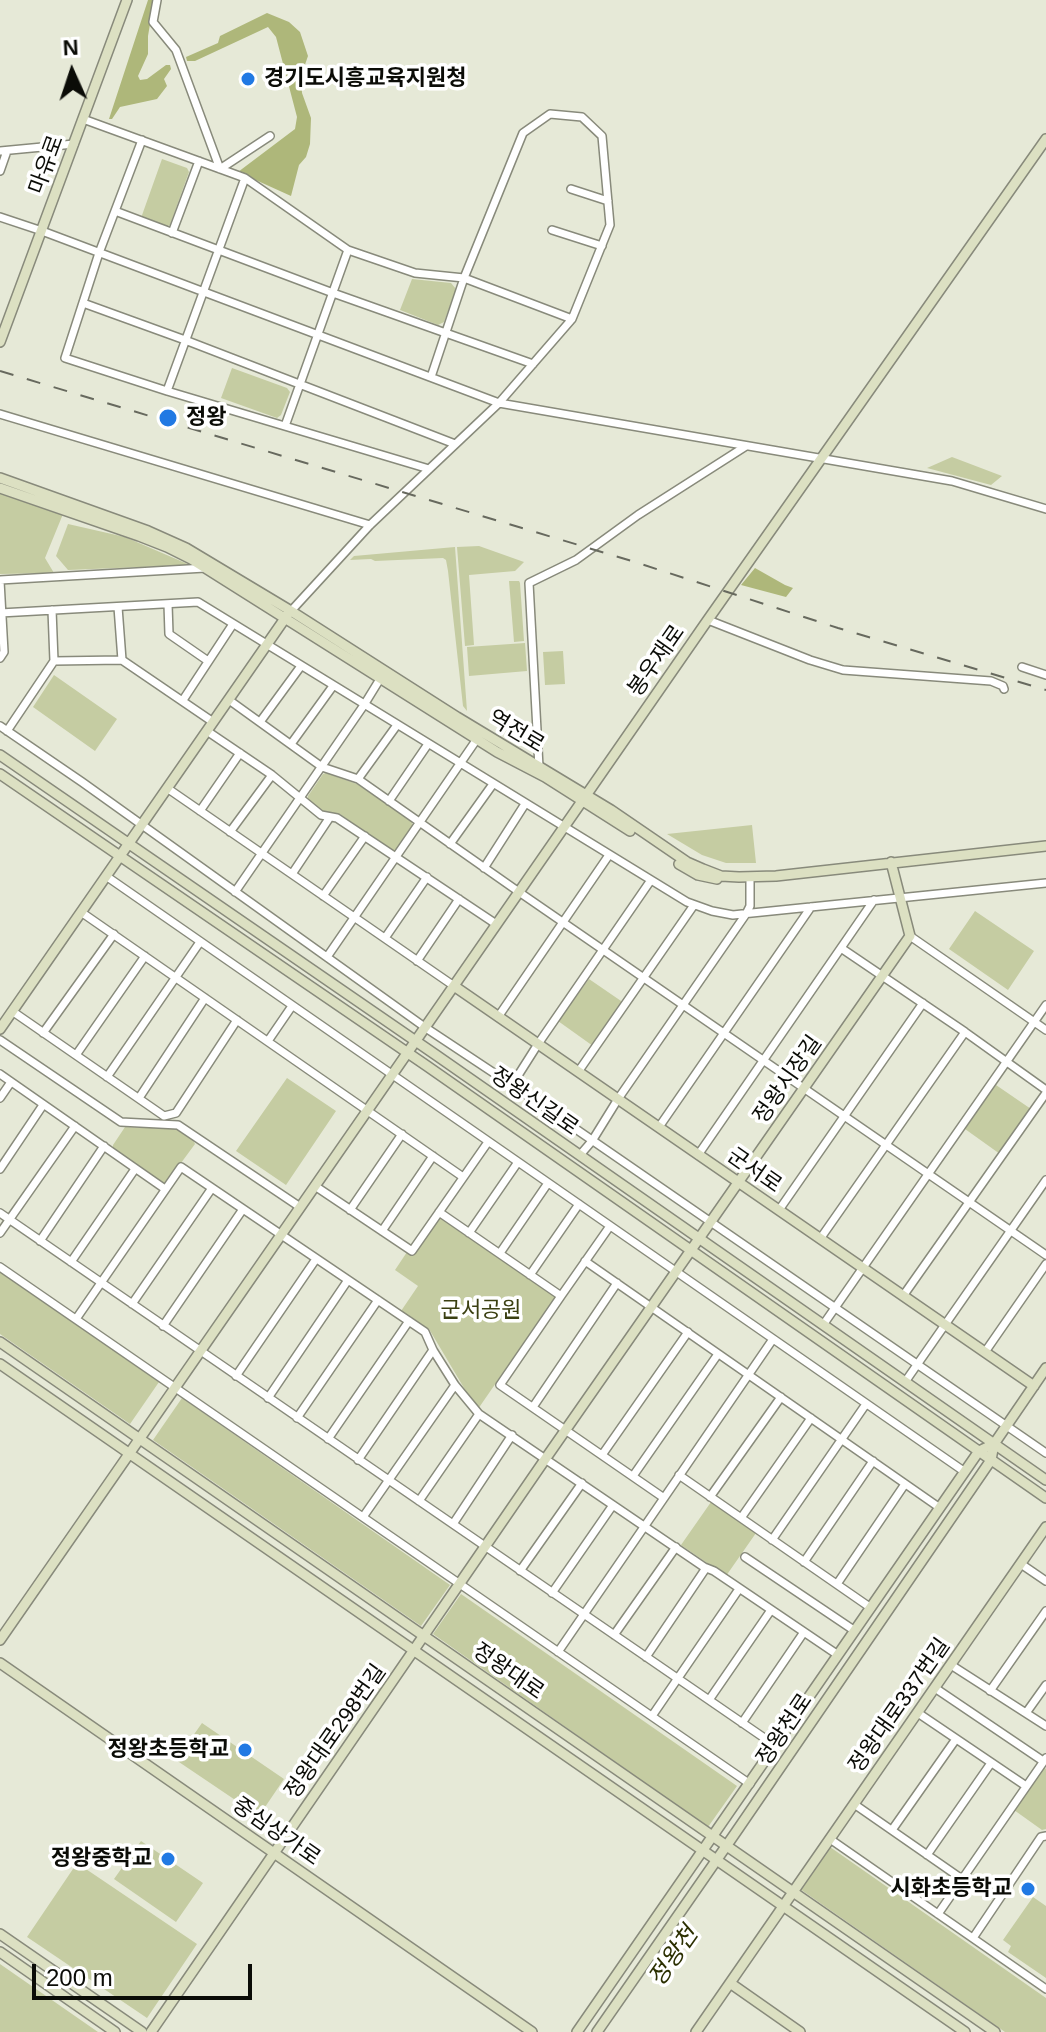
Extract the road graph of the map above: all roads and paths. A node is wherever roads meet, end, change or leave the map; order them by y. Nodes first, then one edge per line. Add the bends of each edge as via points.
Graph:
1 (127, 0) edge
2 (157, 0) edge
3 (83, 119) junction
4 (270, 136) dead end
5 (1046, 139) edge
6 (142, 140) junction
7 (74, 144) junction
8 (3, 151) edge
9 (199, 161) junction
10 (220, 169) junction
11 (0, 171) edge
12 (245, 178) junction
13 (571, 189) dead end
14 (608, 201) junction
15 (115, 211) junction
16 (0, 217) edge
17 (552, 230) dead end
18 (42, 231) junction
19 (172, 233) junction
20 (602, 246) junction
21 (219, 250) junction
22 (348, 250) junction
23 (99, 253) junction
24 (464, 278) junction
25 (203, 292) junction
26 (333, 293) junction
27 (83, 303) junction
28 (572, 319) junction
29 (447, 333) junction
30 (318, 336) junction
31 (185, 340) junction
32 (0, 342) edge
33 (533, 364) junction
34 (431, 377) junction
35 (300, 384) junction
36 (167, 391) junction
37 (499, 403) junction
38 (0, 414) edge
39 (285, 426) junction
40 (455, 444) junction
41 (746, 446) junction
42 (821, 459) junction
43 (429, 469) junction
44 (0, 478) edge
45 (0, 488) edge
46 (1046, 509) edge
47 (370, 525) junction
48 (205, 568) junction
49 (0, 580) edge
50 (168, 604) junction
51 (118, 607) junction
52 (52, 610) junction
53 (1, 613) edge
54 (288, 615) junction
55 (708, 620) junction
56 (233, 624) junction
57 (267, 645) junction
58 (0, 658) edge
59 (122, 660) junction
60 (54, 661) junction
61 (208, 661) junction
62 (301, 666) junction
63 (1022, 667) dead end
64 (1046, 675) edge
65 (380, 679) junction
66 (333, 686) junction
67 (1004, 689) dead end
68 (183, 700) junction
69 (229, 700) junction
70 (364, 705) junction
71 (213, 722) junction
72 (260, 722) junction
73 (397, 725) junction
74 (3, 728) edge
75 (207, 731) junction
76 (477, 739) junction
77 (291, 744) junction
78 (428, 744) junction
79 (240, 753) junction
80 (0, 755) edge
81 (460, 764) junction
82 (322, 767) junction
83 (539, 767) junction
84 (0, 774) edge
85 (272, 775) junction
86 (358, 779) junction
87 (493, 784) junction
88 (167, 788) junction
89 (300, 798) junction
90 (584, 798) junction
91 (389, 801) junction
92 (525, 804) junction
93 (200, 811) junction
94 (330, 817) junction
95 (421, 823) junction
96 (142, 825) junction
97 (564, 828) junction
98 (230, 832) junction
99 (365, 836) junction
100 (128, 844) junction
101 (450, 844) junction
102 (1046, 849) edge
103 (261, 853) junction
104 (120, 855) junction
105 (609, 855) junction
106 (397, 856) junction
107 (892, 865) junction
108 (484, 868) junction
109 (292, 874) junction
110 (106, 876) junction
111 (427, 877) junction
112 (651, 880) junction
113 (750, 880) junction
114 (1046, 883) edge
115 (235, 892) junction
116 (519, 892) junction
117 (323, 896) junction
118 (900, 898) junction
119 (459, 899) junction
120 (874, 900) junction
121 (694, 905) junction
122 (811, 907) junction
123 (81, 912) junction
124 (746, 914) junction
125 (354, 918) junction
126 (563, 923) junction
127 (496, 924) junction
128 (114, 934) junction
129 (910, 936) junction
130 (385, 938) junction
131 (200, 942) junction
132 (841, 948) junction
133 (603, 950) junction
134 (145, 956) junction
135 (327, 957) junction
136 (417, 961) junction
137 (883, 976) junction
138 (175, 977) junction
139 (643, 978) junction
140 (454, 986) junction
141 (205, 998) junction
142 (923, 1003) junction
143 (683, 1005) junction
144 (1046, 1005) edge
145 (292, 1006) junction
146 (12, 1011) junction
147 (498, 1017) junction
148 (237, 1020) junction
149 (1034, 1022) junction
150 (426, 1028) junction
151 (0, 1029) edge
152 (1046, 1030) edge
153 (965, 1032) junction
154 (43, 1033) junction
155 (724, 1034) junction
156 (0, 1040) edge
157 (268, 1041) junction
158 (416, 1041) junction
159 (538, 1044) junction
160 (407, 1053) junction
161 (76, 1055) junction
162 (763, 1061) junction
163 (1006, 1062) junction
164 (578, 1072) junction
165 (0, 1074) edge
166 (392, 1075) junction
167 (107, 1077) junction
168 (11, 1082) junction
169 (512, 1085) junction
170 (804, 1089) junction
171 (1046, 1091) edge
172 (0, 1098) edge
173 (139, 1098) junction
174 (618, 1099) junction
175 (43, 1105) junction
176 (367, 1110) junction
177 (844, 1116) junction
178 (75, 1126) junction
179 (659, 1127) junction
180 (402, 1134) junction
181 (592, 1141) junction
182 (488, 1142) junction
183 (885, 1145) junction
184 (104, 1146) junction
185 (580, 1155) junction
186 (698, 1155) junction
187 (433, 1156) junction
188 (518, 1162) junction
189 (0, 1169) edge
190 (135, 1169) junction
191 (928, 1174) junction
192 (463, 1177) junction
193 (1046, 1180) edge
194 (548, 1183) junction
195 (739, 1183) junction
196 (315, 1186) junction
197 (212, 1188) junction
198 (165, 1189) junction
199 (968, 1202) junction
200 (579, 1204) junction
201 (300, 1207) junction
202 (243, 1209) junction
203 (350, 1210) junction
204 (779, 1210) junction
205 (439, 1212) junction
206 (0, 1213) edge
207 (9, 1220) junction
208 (711, 1222) junction
209 (610, 1226) junction
210 (382, 1231) junction
211 (1010, 1231) junction
212 (0, 1233) edge
213 (469, 1233) junction
214 (281, 1235) junction
215 (700, 1239) junction
216 (820, 1239) junction
217 (40, 1241) junction
218 (692, 1251) junction
219 (500, 1253) junction
220 (1046, 1255) edge
221 (316, 1259) junction
222 (585, 1261) junction
223 (71, 1262) junction
224 (1046, 1264) edge
225 (0, 1267) edge
226 (862, 1268) junction
227 (677, 1272) junction
228 (530, 1275) junction
229 (348, 1280) junction
230 (101, 1283) junction
231 (617, 1283) junction
232 (561, 1296) junction
233 (903, 1296) junction
234 (378, 1300) junction
235 (132, 1304) junction
236 (652, 1308) junction
237 (836, 1309) junction
238 (76, 1319) junction
239 (409, 1321) junction
240 (823, 1325) junction
241 (945, 1325) junction
242 (163, 1326) junction
243 (688, 1332) junction
244 (773, 1339) junction
245 (0, 1342) edge
246 (433, 1350) junction
247 (201, 1352) junction
248 (985, 1352) junction
249 (718, 1354) junction
250 (0, 1364) edge
251 (917, 1365) junction
252 (1046, 1368) edge
253 (748, 1374) junction
254 (236, 1376) junction
255 (905, 1382) junction
256 (455, 1385) junction
257 (1034, 1386) junction
258 (175, 1387) junction
259 (781, 1397) junction
260 (268, 1398) junction
261 (866, 1404) junction
262 (533, 1407) junction
263 (479, 1414) junction
264 (297, 1418) junction
265 (811, 1418) junction
266 (1006, 1427) junction
267 (567, 1431) junction
268 (512, 1435) junction
269 (140, 1439) junction
270 (328, 1439) junction
271 (841, 1439) junction
272 (994, 1444) junction
273 (979, 1451) junction
274 (1046, 1453) edge
275 (129, 1454) junction
276 (602, 1455) junction
277 (546, 1458) junction
278 (358, 1460) junction
279 (991, 1460) junction
280 (873, 1461) junction
281 (965, 1472) junction
282 (679, 1475) junction
283 (633, 1476) junction
284 (388, 1480) junction
285 (1046, 1480) edge
286 (582, 1483) junction
287 (905, 1484) junction
288 (710, 1497) junction
289 (664, 1498) junction
290 (1046, 1498) edge
291 (419, 1501) junction
292 (613, 1505) junction
293 (940, 1508) junction
294 (363, 1517) junction
295 (741, 1518) junction
296 (453, 1524) junction
297 (645, 1526) junction
298 (1046, 1528) edge
299 (772, 1540) junction
300 (486, 1547) junction
301 (676, 1547) junction
302 (745, 1557) dead end
303 (804, 1562) junction
304 (1021, 1564) junction
305 (706, 1568) junction
306 (520, 1571) junction
307 (1046, 1581) edge
308 (460, 1584) junction
309 (837, 1584) junction
310 (739, 1589) junction
311 (552, 1593) junction
312 (871, 1608) junction
313 (771, 1610) junction
314 (1046, 1611) edge
315 (584, 1614) junction
316 (855, 1631) junction
317 (804, 1632) junction
318 (614, 1635) junction
319 (424, 1636) junction
320 (0, 1640) edge
321 (414, 1650) junction
322 (558, 1652) junction
323 (838, 1655) junction
324 (646, 1657) junction
325 (0, 1663) edge
326 (951, 1665) junction
327 (678, 1678) junction
328 (1046, 1685) edge
329 (935, 1688) junction
330 (990, 1691) junction
331 (709, 1700) junction
332 (918, 1713) junction
333 (1026, 1713) junction
334 (652, 1716) junction
335 (742, 1723) junction
336 (1046, 1726) edge
337 (956, 1739) junction
338 (776, 1746) junction
339 (1044, 1759) edge
340 (991, 1763) junction
341 (750, 1784) junction
342 (1026, 1786) junction
343 (854, 1804) junction
344 (892, 1830) junction
345 (713, 1836) junction
346 (1046, 1836) edge
347 (830, 1839) junction
348 (727, 1846) junction
349 (703, 1851) junction
350 (274, 1853) junction
351 (927, 1855) junction
352 (717, 1860) junction
353 (962, 1879) junction
354 (793, 1892) junction
355 (783, 1906) junction
356 (938, 1914) junction
357 (0, 1934) edge
358 (973, 1938) junction
359 (0, 1952) edge
360 (730, 1983) junction
361 (1046, 1989) edge
362 (115, 2032) edge
363 (142, 2032) edge
364 (151, 2032) edge
365 (532, 2032) edge
366 (577, 2032) edge
367 (597, 2032) edge
368 (696, 2032) edge
369 (800, 2032) edge
370 (965, 2032) edge
371 (995, 2032) edge

1 - 3 street, 마유로
2 - 10 street via 153,22 176,50
3 - 6 street
3 - 7 street, 마유로
4 - 10 street
5 - 42 street, 봉우재로
6 - 9 street
6 - 15 street
7 - 8 street
7 - 18 street, 마유로
8 - 11 street
9 - 10 street
9 - 19 street
10 - 12 street
12 - 21 street
12 - 22 street
13 - 14 street
14 - 20 street via 610,225
14 - 24 street via 602,136 582,117 550,114 523,133
15 - 19 street
15 - 23 street
16 - 18 street
17 - 20 street
18 - 23 street
18 - 32 street, 마유로
19 - 21 street
20 - 28 street
21 - 25 street
21 - 26 street
22 - 24 street via 415,273
22 - 26 street
23 - 25 street
23 - 27 street
24 - 28 street
24 - 29 street
25 - 30 street
25 - 31 street
26 - 29 street
26 - 30 street
27 - 31 street
27 - 36 street via 65,358
28 - 33 street
29 - 33 street
29 - 34 street
30 - 34 street
30 - 35 street
31 - 35 street
31 - 36 street
33 - 37 street
34 - 37 street
35 - 39 street
35 - 40 street
36 - 39 street
37 - 40 street
37 - 41 street
38 - 47 street
39 - 43 street
40 - 43 street
41 - 42 street
41 - 83 street via 576,560 529,583
42 - 46 street via 952,481
42 - 55 street, 봉우재로
43 - 47 street
44 - 54 street, 역전로 via 171,540
45 - 48 street, 역전로 via 153,541
47 - 54 street
48 - 49 street
48 - 54 street, 역전로
49 - 53 street
50 - 51 street
50 - 56 street via 198,602
50 - 61 street via 169,634
51 - 52 street
51 - 59 street
52 - 53 street
52 - 60 street
53 - 58 street
54 - 57 street
54 - 65 street, 역전로
54 - 83 street, 역전로
55 - 67 street via 843,670 991,681
55 - 90 street, 봉우재로
56 - 57 street
56 - 61 street
57 - 62 street
57 - 69 street
59 - 60 street
59 - 68 street
60 - 74 street
61 - 68 street
62 - 66 street
62 - 72 street
63 - 64 street
65 - 70 street
65 - 76 street, 역전로
66 - 70 street
66 - 77 street
68 - 71 street
69 - 71 street
69 - 72 street
70 - 73 street
70 - 82 street
71 - 75 street
72 - 77 street
73 - 78 street
73 - 86 street
74 - 96 street
75 - 79 street
75 - 88 street
76 - 81 street
76 - 90 street, 역전로
77 - 82 street
78 - 81 street
78 - 91 street
79 - 85 street
79 - 93 street
80 - 100 street, 정왕신길로
81 - 87 street
81 - 95 street
82 - 86 street
82 - 89 street
83 - 90 street, 역전로
84 - 104 street, 정왕신길로
85 - 89 street
85 - 98 street
86 - 91 street
87 - 92 street
87 - 101 street
88 - 93 street
88 - 96 street
89 - 94 street
89 - 103 street
90 - 97 street, 봉우재로
90 - 113 street, 역전로 via 611,810 687,862 721,876
91 - 95 street
92 - 97 street
92 - 108 street
93 - 98 street
94 - 99 street
94 - 109 street
95 - 101 street
95 - 106 street
96 - 100 street
96 - 115 street
97 - 105 street
97 - 116 street, 봉우재로
98 - 103 street
99 - 106 street
99 - 117 street
100 - 104 street
100 - 158 street, 정왕신길로
101 - 108 street
102 - 107 street, 역전로
103 - 109 street
103 - 115 street
104 - 110 street
104 - 160 street, 정왕신길로
105 - 112 street
105 - 126 street
106 - 111 street
106 - 125 street
107 - 113 street, 역전로
107 - 118 street
108 - 116 street
109 - 117 street
110 - 123 street
110 - 131 street
111 - 119 street
111 - 130 street
112 - 121 street
112 - 133 street
113 - 124 street
114 - 118 street
115 - 135 street
116 - 126 street
116 - 127 street, 봉우재로
117 - 125 street
118 - 120 street
118 - 129 street
119 - 127 street
119 - 136 street
120 - 122 street
120 - 132 street
121 - 124 street
121 - 139 street
122 - 124 street
122 - 155 street
123 - 128 street
123 - 146 street
124 - 143 street
125 - 130 street
125 - 135 street
126 - 133 street
126 - 147 street
127 - 140 street, 봉우재로
128 - 134 street
128 - 154 street
129 - 137 street, 정왕시장길
129 - 149 street
130 - 136 street
131 - 138 street
131 - 145 street
132 - 137 street
132 - 162 street
133 - 139 street
133 - 159 street
134 - 138 street
134 - 161 street
135 - 150 street
136 - 140 street
137 - 142 street
137 - 170 street, 정왕시장길
138 - 141 street
138 - 167 street
139 - 143 street
139 - 164 street
140 - 147 street, 군서로
140 - 150 street, 봉우재로
141 - 148 street
141 - 173 street
142 - 153 street
142 - 177 street
143 - 155 street
143 - 174 street
144 - 149 street
145 - 157 street
145 - 166 street
146 - 151 street
146 - 154 street
147 - 159 street, 군서로
148 - 157 street
148 - 173 street via 176,1113 164,1116
149 - 152 street
149 - 163 street
150 - 158 street, 봉우재로
150 - 169 street
153 - 163 street
153 - 183 street
154 - 161 street
155 - 162 street
155 - 179 street
156 - 201 street via 121,1122 178,1125
157 - 176 street
158 - 160 street, 봉우재로
158 - 185 street, 정왕신길로
159 - 164 street, 군서로
159 - 169 street
160 - 166 street, 봉우재로
160 - 218 street, 정왕신길로
161 - 167 street
162 - 170 street
162 - 186 street
163 - 171 street
163 - 191 street
164 - 174 street, 군서로
165 - 168 street
166 - 176 street, 봉우재로
166 - 182 street
167 - 173 street
168 - 172 street
168 - 175 street
169 - 181 street
170 - 177 street
170 - 195 street, 정왕시장길
171 - 199 street
174 - 179 street, 군서로
174 - 181 street
175 - 178 street
175 - 189 street
176 - 180 street
176 - 196 street, 봉우재로
177 - 183 street
177 - 204 street
178 - 184 street
178 - 207 street
179 - 186 street, 군서로
180 - 187 street
180 - 203 street
181 - 185 street
181 - 208 street
182 - 188 street
182 - 192 street
183 - 191 street
183 - 216 street
184 - 190 street
184 - 217 street
185 - 215 street, 정왕신길로
186 - 195 street, 군서로
187 - 192 street
187 - 210 street
188 - 194 street
188 - 213 street
190 - 198 street
190 - 223 street
191 - 199 street
191 - 226 street
192 - 205 street
193 - 211 street
194 - 200 street
194 - 219 street
195 - 204 street, 군서로
195 - 208 street, 정왕시장길
196 - 201 street, 봉우재로
196 - 203 street
197 - 198 street via 181,1167
197 - 202 street
197 - 235 street
198 - 230 street
199 - 211 street
199 - 233 street
200 - 209 street
200 - 228 street
201 - 214 street, 봉우재로
202 - 214 street
202 - 242 street
203 - 210 street
204 - 216 street, 군서로
205 - 210 street via 412,1251
205 - 213 street
206 - 207 street
207 - 212 street
207 - 217 street
208 - 215 street, 정왕시장길
208 - 237 street
209 - 222 street
209 - 227 street
211 - 220 street
211 - 241 street
213 - 219 street
214 - 221 street
214 - 247 street, 봉우재로
215 - 218 street, 정왕시장길
215 - 240 street, 정왕신길로
216 - 226 street, 군서로
217 - 223 street
218 - 227 street, 정왕시장길
218 - 273 street, 정왕신길로
219 - 228 street
221 - 229 street
221 - 254 street
222 - 231 street
222 - 232 street
223 - 230 street
224 - 248 street
225 - 238 street
226 - 233 street, 군서로
226 - 237 street
227 - 236 street, 정왕시장길
227 - 244 street
228 - 232 street
229 - 234 street
229 - 260 street
230 - 235 street
230 - 238 street
231 - 236 street
231 - 262 street
232 - 262 street via 500,1385
233 - 241 street, 군서로
234 - 239 street
234 - 264 street
235 - 242 street
236 - 243 street
236 - 267 street, 정왕시장길
237 - 240 street
237 - 251 street
238 - 258 street
239 - 246 street via 425,1332
239 - 270 street
240 - 255 street, 정왕신길로
241 - 248 street, 군서로
241 - 251 street
242 - 247 street
243 - 249 street
243 - 276 street
244 - 253 street
244 - 261 street
245 - 269 street, 정왕대로
246 - 256 street
246 - 278 street
247 - 254 street
247 - 258 street, 봉우재로
248 - 257 street, 군서로
249 - 253 street
249 - 283 street
250 - 275 street, 정왕대로
251 - 255 street
251 - 266 street
252 - 257 street, 정왕천로
253 - 259 street
253 - 282 street
254 - 260 street
255 - 272 street, 정왕신길로
256 - 263 street
256 - 284 street
257 - 266 street, 정왕천로
258 - 269 street, 봉우재로
258 - 294 street
259 - 265 street
259 - 288 street
260 - 264 street
261 - 271 street
261 - 281 street
262 - 267 street
263 - 268 street
263 - 291 street
264 - 270 street
265 - 271 street
265 - 295 street
266 - 272 street, 정왕천로
266 - 274 street
267 - 276 street
267 - 277 street, 정왕시장길
268 - 277 street
268 - 296 street
269 - 275 street, 봉우재로
269 - 319 street, 정왕대로
270 - 278 street
271 - 280 street
271 - 299 street
272 - 273 street, 정왕천로
272 - 279 street, 정왕천로
272 - 285 street, 정왕신길로
273 - 279 street, 정왕신길로
273 - 281 street, 정왕천로
275 - 320 street, 봉우재로
275 - 321 street, 정왕대로
276 - 283 street
277 - 286 street
277 - 300 street, 정왕시장길
278 - 284 street
279 - 290 street, 정왕신길로
279 - 348 street, 정왕천로
280 - 287 street
280 - 303 street
281 - 293 street, 정왕천로
282 - 288 street
282 - 289 street
283 - 289 street
284 - 291 street
284 - 294 street
286 - 292 street
286 - 306 street
287 - 293 street
287 - 309 street
288 - 295 street
289 - 297 street
291 - 296 street
292 - 297 street
292 - 311 street
293 - 312 street, 정왕천로
294 - 308 street
295 - 299 street
296 - 300 street
297 - 301 street
297 - 315 street
298 - 304 street, 정왕대로337번길
299 - 303 street
300 - 306 street
300 - 308 street, 정왕시장길
301 - 305 street
301 - 318 street
302 - 316 street
303 - 309 street
304 - 307 street
304 - 326 street, 정왕대로337번길
305 - 310 street
305 - 324 street
306 - 311 street
308 - 319 street, 정왕시장길
308 - 322 street
309 - 312 street
310 - 313 street
310 - 327 street
311 - 315 street
312 - 316 street, 정왕천로
313 - 317 street
313 - 331 street
314 - 330 street
315 - 318 street
315 - 322 street
316 - 323 street, 정왕천로
317 - 323 street
317 - 335 street
318 - 324 street
319 - 321 street, 정왕시장길
319 - 345 street, 정왕대로
321 - 349 street, 정왕대로
321 - 350 street, 정왕대로298번길
322 - 334 street
323 - 338 street, 정왕천로
324 - 327 street
325 - 350 street, 중심상가로
326 - 329 street, 정왕대로337번길
326 - 330 street
327 - 331 street
327 - 334 street
328 - 333 street
329 - 332 street, 정왕대로337번길
329 - 339 street
330 - 333 street
331 - 335 street
332 - 337 street
332 - 343 street, 정왕대로337번길
333 - 336 street
334 - 341 street
335 - 338 street
337 - 340 street
337 - 344 street
338 - 341 street, 정왕천로
339 - 342 street
340 - 342 street
340 - 351 street
341 - 345 street, 정왕천로
342 - 353 street
343 - 344 street
343 - 347 street, 정왕대로337번길
344 - 351 street
345 - 348 street, 정왕대로
345 - 349 street, 정왕천로
346 - 358 street
347 - 354 street, 정왕대로337번길
347 - 356 street
348 - 352 street, 정왕천로
348 - 354 street, 정왕대로
349 - 352 street, 정왕대로
349 - 366 street, 정왕천로
350 - 364 street, 정왕대로298번길
350 - 365 street, 중심상가로
351 - 353 street
352 - 355 street, 정왕대로
352 - 367 street, 정왕천로
353 - 356 street
354 - 355 street, 정왕대로337번길
354 - 371 street, 정왕대로
355 - 360 street, 정왕대로337번길
355 - 370 street, 정왕대로
356 - 358 street
357 - 363 street
358 - 361 street
359 - 362 street
360 - 368 street, 정왕대로337번길
360 - 369 street

